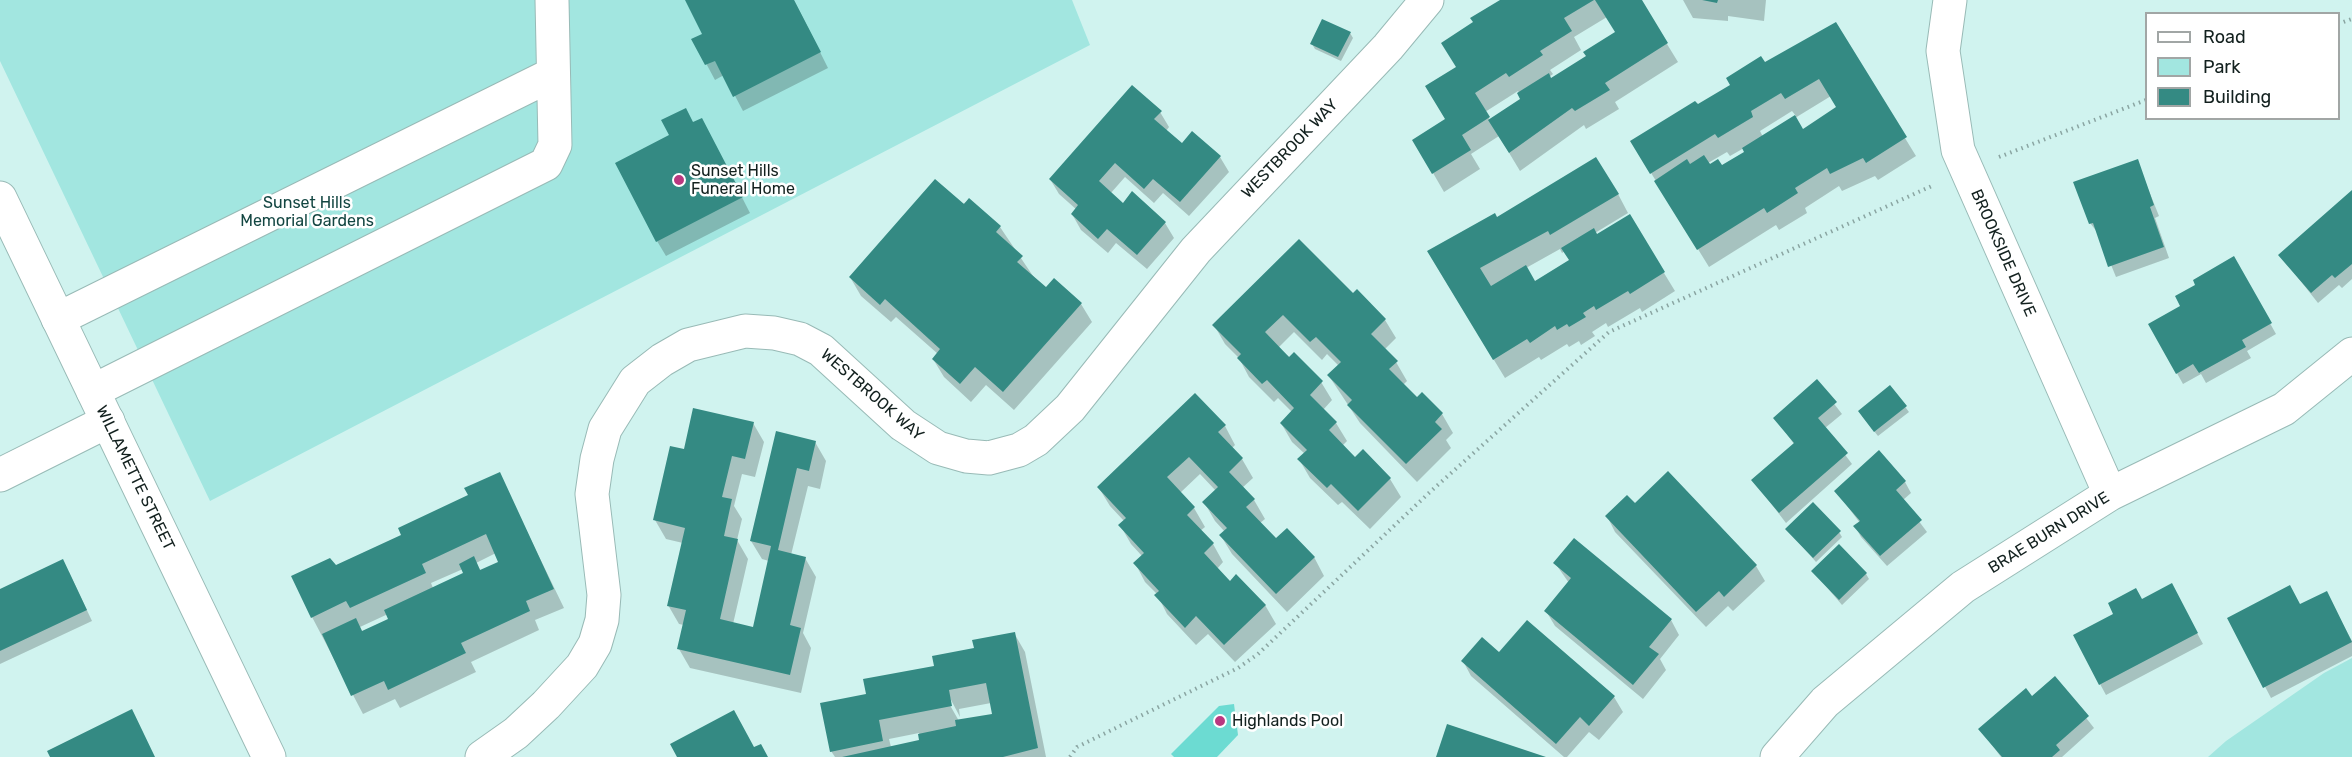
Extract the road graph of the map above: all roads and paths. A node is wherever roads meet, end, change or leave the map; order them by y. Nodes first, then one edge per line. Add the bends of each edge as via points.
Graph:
1 (552, 0) edge
2 (1427, 0) edge
3 (1950, 0) edge
4 (553, 74) junction
5 (2145, 99) edge
6 (1967, 170) junction
7 (0, 198) edge
8 (58, 320) junction
9 (2352, 354) edge
10 (93, 391) junction
11 (108, 421) junction
12 (0, 475) edge
13 (2110, 494) junction
14 (269, 757) edge
15 (482, 757) edge
16 (1070, 757) edge
17 (1777, 757) edge

1 - 4 street
2 - 15 street, WESTBROOK WAY via 1388,47 1203,241 1070,408 1053,426 1019,450 989,458 938,448 903,425 821,350 800,339 774,333 745,332 688,345 635,381 605,429 597,459 592,494 604,596 595,644 582,666 546,705
3 - 6 street, BROOKSIDE DRIVE via 1943,51 1959,150
4 - 8 street
4 - 10 street via 555,145 546,164 538,170
5 - 6 path
6 - 13 street, BROOKSIDE DRIVE
6 - 16 path via 1609,332 1431,491 1258,654 1238,668 1077,747
7 - 8 street, WILLAMETTE STREET
8 - 10 street, WILLAMETTE STREET
9 - 13 street, BRAE BURN DRIVE via 2284,409
10 - 11 street, WILLAMETTE STREET
11 - 12 street
11 - 14 street, WILLAMETTE STREET
13 - 17 street, BRAE BURN DRIVE via 1963,586 1825,702

